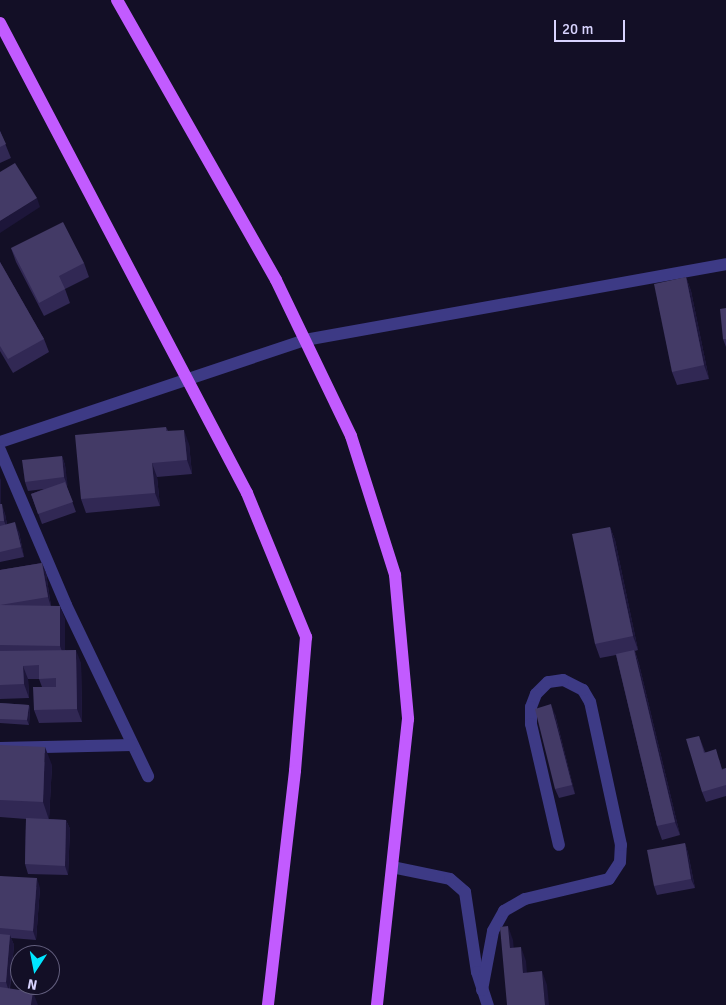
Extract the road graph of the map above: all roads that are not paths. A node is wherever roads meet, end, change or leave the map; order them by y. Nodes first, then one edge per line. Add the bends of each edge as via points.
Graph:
1 (118, 0) edge
2 (0, 23) edge
3 (726, 264) edge
4 (305, 340) junction
5 (190, 381) junction
6 (0, 442) edge
7 (0, 450) edge
8 (132, 745) junction
9 (0, 748) edge
10 (148, 776) dead end
11 (559, 845) dead end
12 (392, 868) junction
13 (482, 990) junction
14 (268, 1005) edge
15 (377, 1005) edge
16 (488, 1005) edge

1 - 4 main road via 276,280
2 - 5 main road
3 - 4 street
4 - 5 street
4 - 12 main road via 351,436 395,574 408,719
5 - 6 street
5 - 14 main road via 247,493 306,637 295,770
7 - 8 street via 66,605
8 - 9 street
8 - 10 street
11 - 13 street via 531,724 531,707 536,694 548,682 563,680 583,690 590,702 621,845 620,862 609,879 525,899 504,911 492,931
12 - 13 street via 439,876 462,888 469,907
12 - 15 main road
13 - 16 street

